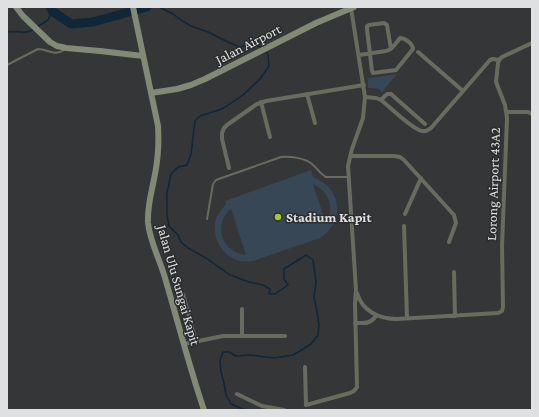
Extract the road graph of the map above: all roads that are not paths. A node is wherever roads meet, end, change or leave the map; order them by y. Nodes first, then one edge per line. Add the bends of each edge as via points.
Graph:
1 (16, 7) edge
2 (133, 7) edge
3 (353, 7) edge
4 (532, 43) edge
5 (66, 48) junction
6 (391, 49) junction
7 (418, 52) dead end
8 (370, 54) junction
9 (359, 55) junction
10 (143, 56) junction
11 (499, 60) junction
12 (7, 65) edge
13 (364, 85) junction
14 (463, 91) junction
15 (151, 93) junction
16 (307, 94) junction
17 (365, 97) junction
18 (381, 100) junction
19 (261, 102) junction
20 (506, 112) junction
21 (532, 114) edge
22 (314, 123) dead end
23 (425, 124) dead end
24 (270, 137) dead end
25 (350, 156) junction
26 (229, 168) dead end
27 (348, 177) junction
28 (421, 178) junction
29 (405, 214) dead end
30 (207, 219) dead end
31 (404, 226) dead end
32 (449, 242) dead end
33 (454, 272) dead end
34 (356, 290) junction
35 (183, 294) dead end
36 (242, 309) dead end
37 (376, 316) junction
38 (455, 316) junction
39 (407, 318) junction
40 (355, 323) junction
41 (242, 336) junction
42 (285, 336) dead end
43 (196, 342) junction
44 (184, 344) junction
45 (305, 367) dead end
46 (237, 394) dead end
47 (306, 405) junction
48 (204, 410) edge
49 (284, 410) edge
50 (304, 410) edge

1 - 5 main road via 54,45
2 - 10 main road, Jalan Ulu Sungai Kapit
3 - 9 street
3 - 15 main road, Jalan Airport via 191,85
4 - 11 street
5 - 10 main road
5 - 12 lane via 59,53 38,49
6 - 8 street
6 - 8 street via 387,25 369,25 366,29
6 - 8 street via 401,38 414,47 396,70 373,73
7 - 14 street
8 - 9 street
9 - 13 street
10 - 15 main road, Jalan Ulu Sungai Kapit
11 - 14 street via 490,60
11 - 20 street, Lorong Airport 43A2 via 496,82
13 - 16 street
13 - 17 street
14 - 18 street via 425,132 414,128
15 - 44 main road, Jalan Ulu Sungai Kapit via 159,135 155,173 148,204 148,223
16 - 19 street
16 - 22 street
17 - 18 street
17 - 25 street via 363,118
18 - 23 street via 387,94 391,94
19 - 24 street
19 - 26 street via 227,125 223,131 222,139
20 - 21 street
20 - 38 street, Lorong Airport 43A2 via 503,307 498,313
25 - 27 street
25 - 28 street via 397,156
27 - 30 lane via 326,177 307,161 281,157 216,180 213,184
27 - 34 street
28 - 29 street
28 - 32 street via 456,219
31 - 39 street
33 - 38 street
34 - 37 street via 363,305
34 - 40 street
35 - 43 street
36 - 41 street
37 - 39 street via 391,319
37 - 40 street via 369,322
38 - 39 street
40 - 47 street via 356,389
41 - 42 street
41 - 43 street
43 - 44 street
44 - 48 main road, Jalan Ulu Sungai Kapit
45 - 47 street
46 - 49 street via 262,406
47 - 50 street

